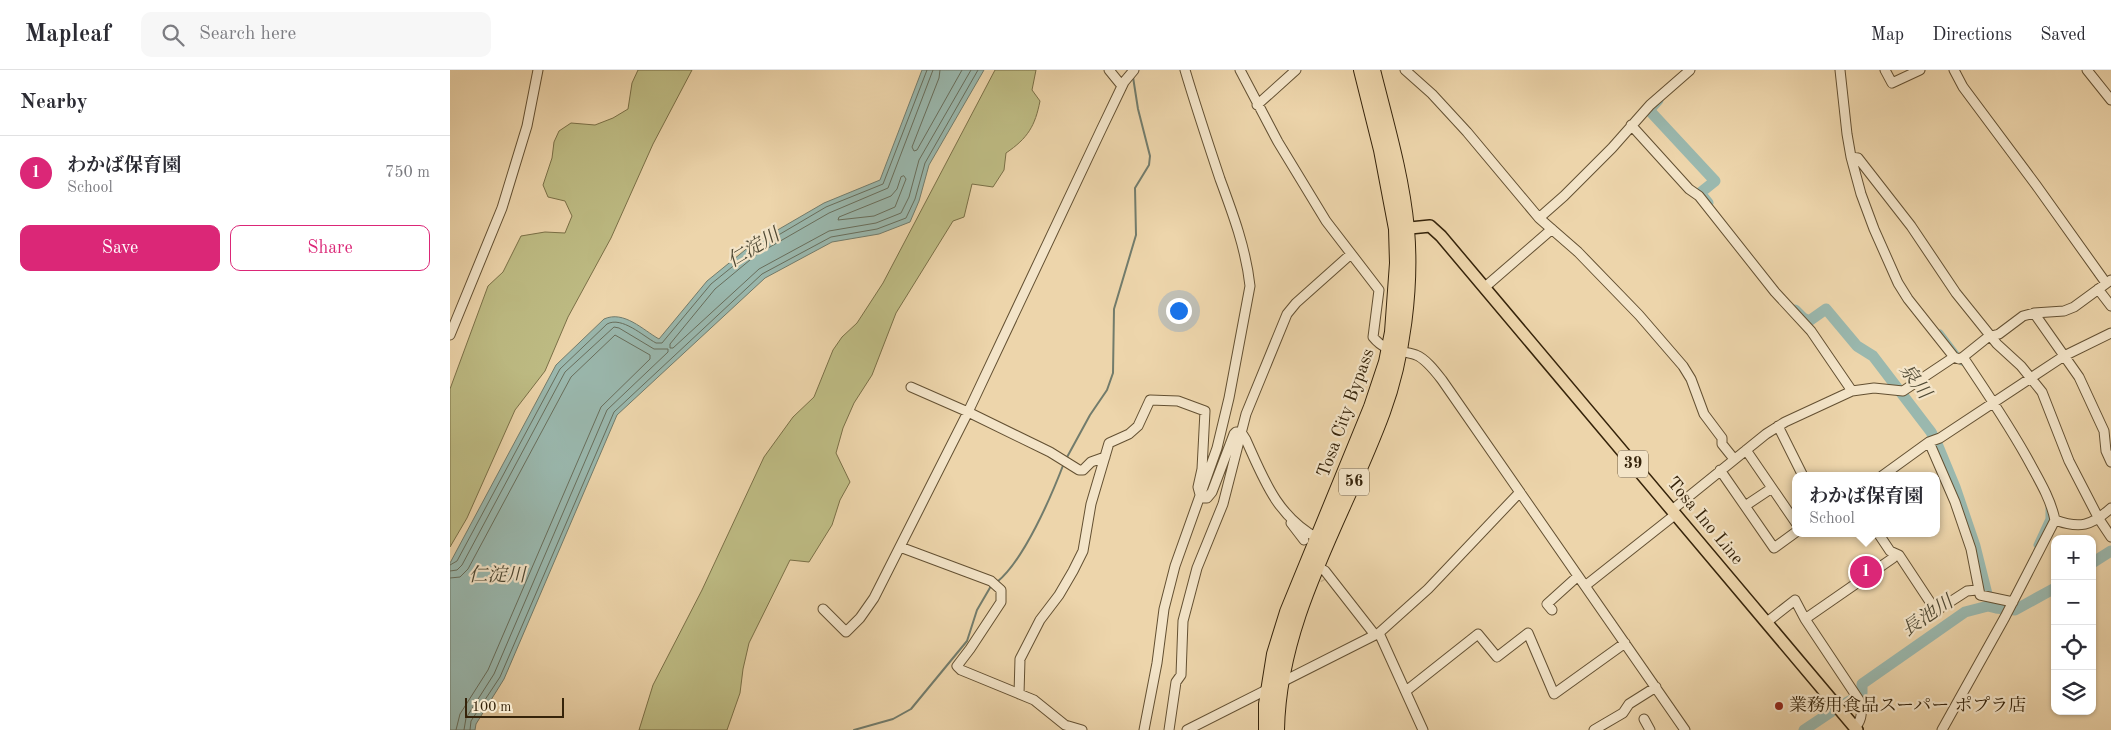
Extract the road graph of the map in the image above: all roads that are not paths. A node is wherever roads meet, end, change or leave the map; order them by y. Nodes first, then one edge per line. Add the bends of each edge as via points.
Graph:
1 (538, 70) edge
2 (1109, 70) edge
3 (1185, 70) edge
4 (1240, 70) edge
5 (1296, 70) edge
6 (1361, 70) edge
7 (1373, 70) edge
8 (1405, 70) edge
9 (1690, 70) edge
10 (1840, 70) edge
11 (1885, 70) edge
12 (1920, 70) edge
13 (1954, 70) edge
14 (2087, 70) edge
15 (1132, 72) edge
16 (1122, 86) junction
17 (2111, 100) edge
18 (1258, 105) junction
19 (1631, 125) junction
20 (1855, 157) junction
21 (1538, 218) junction
22 (1401, 229) junction
23 (1552, 230) junction
24 (1351, 254) junction
25 (2105, 284) edge
26 (1485, 287) junction
27 (2111, 306) edge
28 (2034, 313) junction
29 (2111, 333) edge
30 (450, 335) edge
31 (1992, 336) junction
32 (1394, 351) junction
33 (2064, 356) junction
34 (1960, 358) junction
35 (2032, 378) junction
36 (911, 387) dead end
37 (1852, 390) junction
38 (1991, 404) junction
39 (968, 412) junction
40 (1778, 426) junction
41 (1241, 432) junction
42 (1933, 440) junction
43 (1746, 450) junction
44 (1105, 457) junction
45 (1734, 460) junction
46 (2111, 462) edge
47 (1720, 470) junction
48 (1801, 472) edge
49 (1888, 472) edge
50 (1772, 488) junction
51 (1520, 492) junction
52 (1201, 498) junction
53 (1274, 499) junction
54 (1745, 506) junction
55 (2111, 508) edge
56 (1674, 512) junction
57 (1792, 517) edge
58 (2099, 519) junction
59 (2055, 520) junction
60 (1792, 535) edge
61 (1881, 537) edge
62 (2111, 538) edge
63 (1311, 539) junction
64 (900, 547) junction
65 (1894, 553) junction
66 (1318, 568) junction
67 (1578, 576) junction
68 (1326, 580) tunnel mouth
69 (1585, 586) junction
70 (1977, 590) junction
71 (2012, 604) junction
72 (822, 609) dead end
73 (1552, 610) dead end
74 (1361, 616) junction
75 (1805, 619) junction
76 (1767, 622) junction
77 (1377, 634) junction
78 (1625, 643) junction
79 (1274, 685) junction
80 (1656, 687) junction
81 (1406, 691) junction
82 (1019, 694) junction
83 (1644, 719) dead end
84 (1856, 729) edge
85 (1082, 730) edge
86 (1144, 730) edge
87 (1169, 730) edge
88 (1187, 730) edge
89 (1266, 730) edge
90 (1277, 730) edge
91 (1423, 730) edge
92 (1594, 730) edge
93 (1650, 730) edge
94 (1685, 730) edge
95 (1942, 730) edge

1 - 30 street via 527,126 502,208
2 - 16 street
3 - 52 street via 1240,236 1250,286 1229,398
4 - 18 street
5 - 18 street
6 - 22 highway, Tosa City Bypass / 56
7 - 22 highway, Tosa City Bypass / 56 via 1393,149
8 - 21 street via 1467,132
9 - 19 street
10 - 20 street via 1847,134
11 - 12 street via 1892,84
13 - 25 street
14 - 17 street
15 - 16 street
16 - 39 street
18 - 24 street via 1326,221
19 - 21 street via 1593,167
19 - 37 street via 1699,196 1775,292 1811,331
20 - 31 street via 1912,226 1956,293
20 - 34 street via 1861,194 1898,283
21 - 23 street
22 - 26 main road, Tosa Ino Line / 39 via 1425,226 1434,229
22 - 32 highway, Tosa City Bypass / 56 via 1408,263 1406,296
23 - 26 street
23 - 45 street via 1639,315 1683,366 1691,378 1704,414
24 - 32 street via 1379,290 1373,337 1380,346
24 - 41 street via 1287,314
25 - 27 street
25 - 28 street via 2074,307
26 - 56 main road, Tosa Ino Line / 39
28 - 31 street via 2022,316
28 - 33 street
29 - 33 street
31 - 34 street
31 - 35 street
32 - 51 street via 1417,356 1431,367
32 - 63 highway, Tosa City Bypass / 56
32 - 66 highway, Tosa City Bypass / 56 via 1384,411
33 - 35 street
33 - 46 street via 2079,377 2104,431
34 - 37 street via 1900,391
34 - 38 street
35 - 38 street
35 - 58 street via 2046,400 2069,461
36 - 39 street
37 - 40 street
38 - 42 street
38 - 59 street via 2020,444 2047,494
39 - 44 street via 1050,452 1079,470 1097,458
39 - 64 street
40 - 43 street
40 - 48 street
41 - 52 street via 1234,434 1212,492 1207,498
41 - 53 street
41 - 87 street via 1223,504 1197,568 1183,621 1182,675 1176,682
42 - 49 street
42 - 70 street via 1971,549
43 - 45 street
43 - 50 street
44 - 52 street via 1109,443 1138,426 1150,400 1178,401 1202,408 1206,416 1198,486
44 - 82 street via 1091,504 1083,551 1020,659
45 - 47 street
47 - 54 street
47 - 56 street
50 - 54 street
50 - 57 street
51 - 67 street
51 - 77 street via 1428,589
52 - 86 street via 1175,566 1164,608
53 - 63 street
53 - 63 street via 1277,510
54 - 60 street via 1771,550
55 - 58 street
56 - 69 street
56 - 76 main road, Tosa Ino Line / 39
58 - 59 street via 2077,526
58 - 62 street
59 - 71 street
61 - 65 street
63 - 79 highway, Tosa City Bypass / 56 via 1274,654
64 - 72 street via 874,598 846,632
64 - 82 street via 993,583 1001,590 1001,602 957,666
65 - 70 street via 1899,555 1936,612 1968,591
65 - 75 street via 1893,558
66 - 74 street
66 - 79 highway, Tosa City Bypass / 56
67 - 69 street
67 - 73 street via 1547,604
68 - 74 street via 1336,595
69 - 78 street
70 - 71 street via 1983,597
71 - 95 street
74 - 77 street
75 - 76 street via 1795,600
75 - 84 street via 1859,700 1862,713
76 - 84 main road, Tosa Ino Line / 39
77 - 79 street
77 - 81 street
78 - 80 street
78 - 81 street via 1554,694 1528,633 1497,656 1478,634
79 - 88 street
79 - 89 highway, Tosa City Bypass / 56
79 - 90 highway, Tosa City Bypass / 56
80 - 92 street via 1629,704 1623,713
80 - 94 street
81 - 91 street
82 - 85 street via 1034,700 1065,725
83 - 93 street

